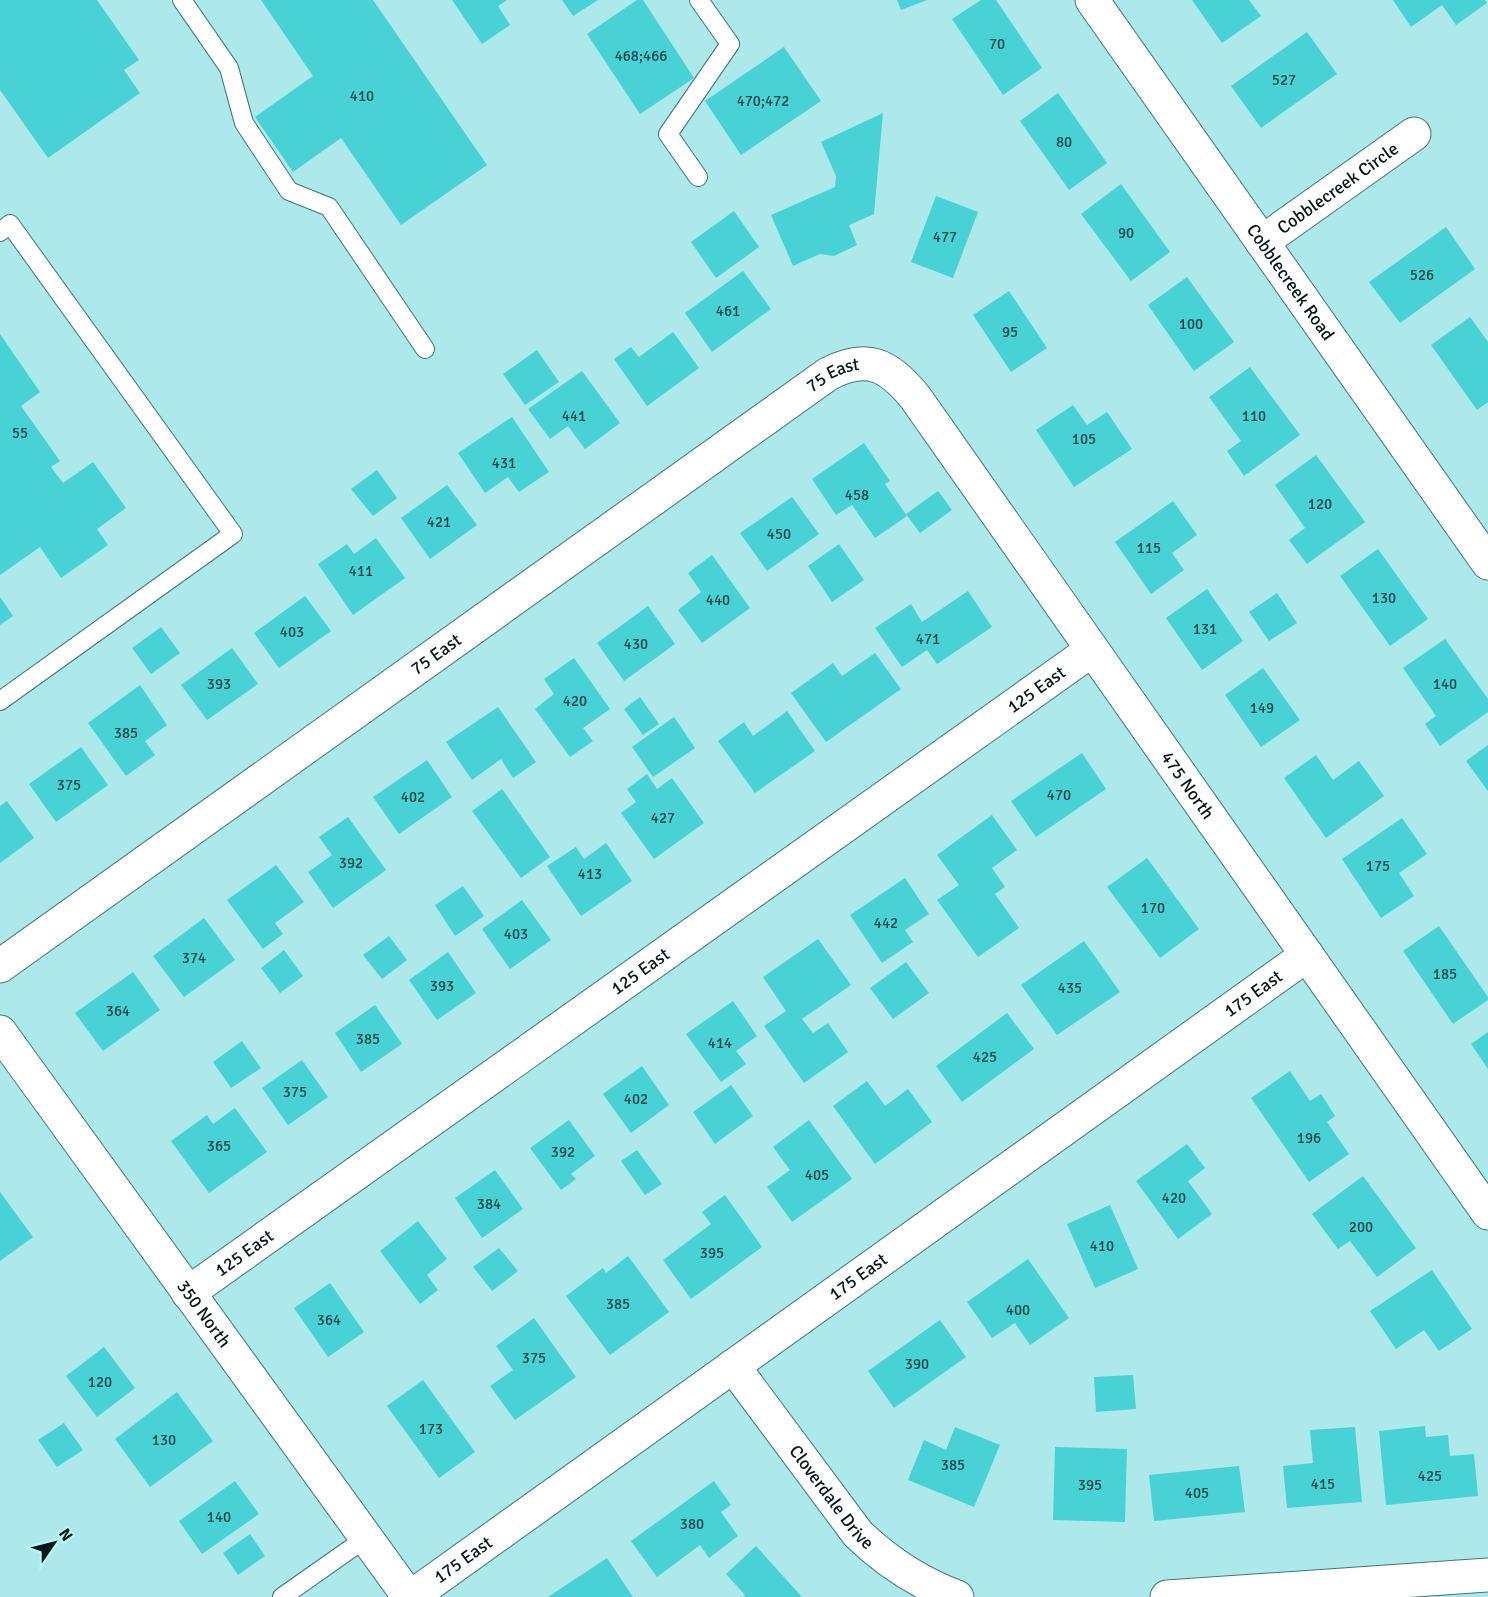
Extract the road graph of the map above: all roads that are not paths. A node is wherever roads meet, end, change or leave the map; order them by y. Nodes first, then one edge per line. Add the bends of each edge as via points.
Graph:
1 (183, 0) edge
2 (699, 0) edge
3 (1092, 0) edge
4 (1414, 134) dead end
5 (698, 177) dead end
6 (3, 222) edge
7 (1262, 242) junction
8 (425, 349) dead end
9 (879, 365) joint
10 (1488, 563) edge
11 (1092, 650) junction
12 (0, 701) edge
13 (1307, 955) junction
14 (0, 966) edge
15 (0, 1032) edge
16 (1488, 1213) edge
17 (188, 1293) junction
18 (733, 1366) junction
19 (366, 1538) junction
20 (1488, 1575) edge
21 (282, 1597) edge
22 (410, 1597) edge
23 (957, 1597) edge
24 (1167, 1597) edge

1 - 8 lane via 229,68 244,123 289,191 329,207
2 - 5 lane via 730,44 668,134
3 - 7 street, Cobblecreek Road
4 - 7 street, Cobblecreek Circle
6 - 12 lane via 233,534
7 - 10 street, Cobblecreek Road
9 - 11 street, 475 North via 915,397
9 - 14 street, 75 East via 845,366 828,374
11 - 13 street, 475 North
11 - 17 street, 125 East
13 - 16 street, 475 North
13 - 18 street, 175 East
15 - 17 street, 350 North
17 - 19 street, 350 North
18 - 22 street, 175 East
18 - 23 street, Cloverdale Drive via 858,1534 898,1568
19 - 21 lane
19 - 22 street, 350 North
20 - 24 street

